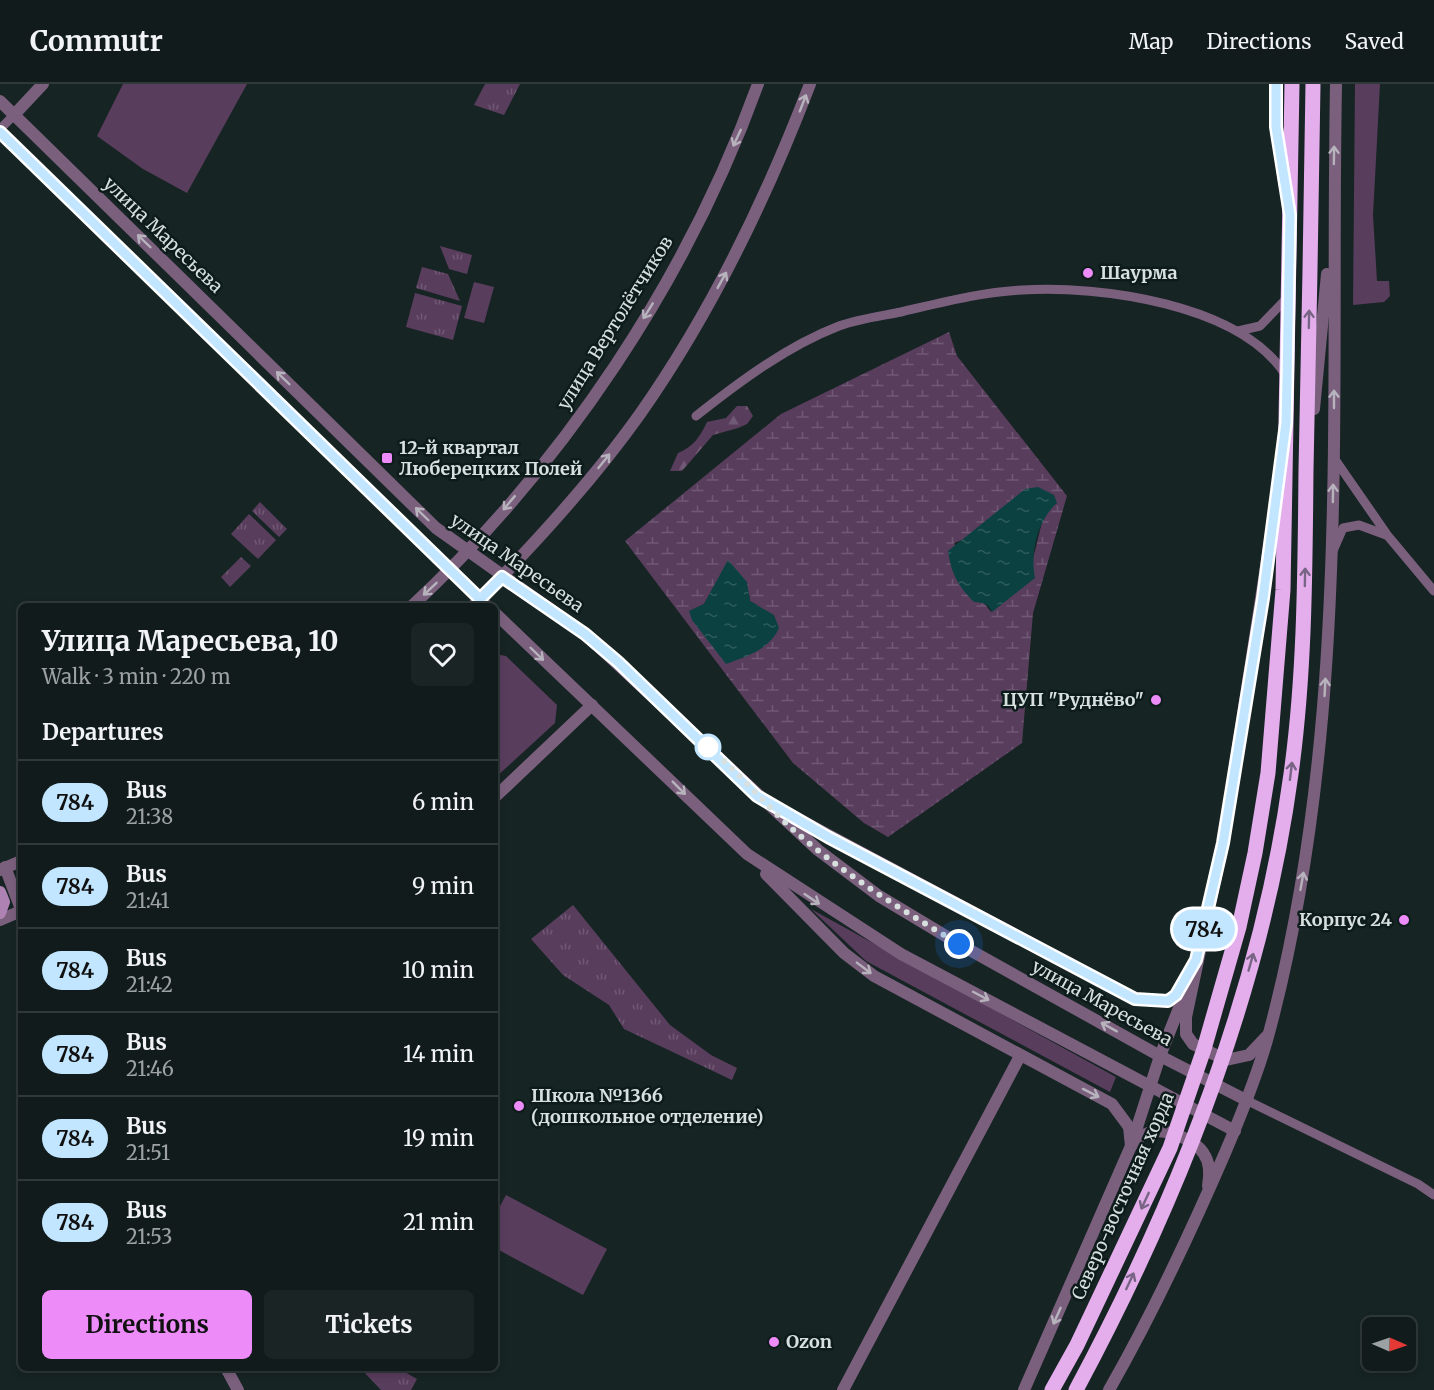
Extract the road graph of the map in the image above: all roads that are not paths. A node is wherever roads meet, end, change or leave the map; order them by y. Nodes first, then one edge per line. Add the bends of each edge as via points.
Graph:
1 (44, 84) edge
2 (758, 84) edge
3 (810, 84) edge
4 (1276, 84) edge
5 (1292, 84) edge
6 (1313, 84) edge
7 (1336, 84) edge
8 (0, 100) edge
9 (14, 115) junction
10 (0, 130) edge
11 (1333, 213) junction
12 (1290, 215) junction
13 (1289, 295) junction
14 (1233, 330) junction
15 (1287, 377) junction
16 (696, 416) dead end
17 (1286, 423) junction
18 (1334, 458) junction
19 (1306, 478) junction
20 (1388, 536) junction
21 (467, 552) junction
22 (1332, 555) junction
23 (449, 571) junction
24 (502, 577) junction
25 (1434, 591) edge
26 (415, 603) edge
27 (479, 603) edge
28 (481, 603) edge
29 (498, 616) edge
30 (592, 705) junction
31 (498, 794) edge
32 (757, 796) junction
33 (747, 854) junction
34 (18, 862) edge
35 (3, 869) edge
36 (0, 892) edge
37 (18, 903) edge
38 (18, 911) edge
39 (0, 913) edge
40 (0, 920) edge
41 (1196, 960) junction
42 (1269, 1034) junction
43 (1020, 1056) junction
44 (1160, 1056) junction
45 (1150, 1087) junction
46 (1248, 1101) junction
47 (1235, 1131) junction
48 (1131, 1146) junction
49 (1434, 1195) edge
50 (1204, 1204) junction
51 (228, 1371) edge
52 (238, 1390) edge
53 (843, 1390) edge
54 (1024, 1390) edge
55 (1052, 1390) edge
56 (1076, 1390) edge
57 (1109, 1390) edge

1 - 9 street
2 -> 21 street, улица Вертолётчиков via 724,167 672,273 600,387 540,467
24 -> 3 street via 567,506 640,413 723,279 790,138
4 - 12 main road via 1276,127
5 - 12 highway, Северо-восточная хорда
19 -> 6 highway
11 -> 7 street
8 - 9 street, улица Маресьева
9 - 10 street
21 -> 9 street, улица Маресьева via 429,521
10 - 23 street
18 -> 11 street
11 - 19 street
12 - 13 highway, Северо-восточная хорда
13 - 14 street via 1260,326 1248,331
13 - 15 highway, Северо-восточная хорда
14 - 15 street via 1260,344
14 - 16 street via 1184,308 1145,297 1046,289 996,293 840,326 809,340 736,385
15 - 17 highway, Северо-восточная хорда
17 - 41 street via 1237,763
17 -> 55 highway, Северо-восточная хорда via 1282,590 1268,773 1256,853 1239,927 1170,1148
18 - 20 street
22 -> 18 street
56 -> 19 highway via 1189,1155 1261,928 1291,773 1301,673
20 - 22 street via 1359,525 1343,528
20 - 25 street
21 - 23 street, улица Вертолётчиков
21 - 24 street, улица Маресьева
42 -> 22 street via 1296,913 1315,791 1324,715
23 -> 26 street, улица Вертолётчиков
23 - 27 street
24 - 28 street
24 - 32 street, улица Маресьева via 577,628 618,662
29 -> 30 street
30 - 31 street
30 -> 33 street
32 - 41 street via 1135,999 1168,1001 1176,995
44 -> 32 street, улица Маресьева via 879,896 818,850
33 -> 43 street via 844,953 874,976
33 -> 45 street via 901,954
34 - 35 street
35 - 37 street
36 - 39 main road via 4,902
38 - 40 street
41 - 42 street via 1186,1017 1186,1034 1194,1044 1226,1060 1235,1060 1249,1055
41 - 44 street
42 - 46 street
43 -> 48 street via 1112,1104 1129,1127
43 - 53 street
44 - 45 street
44 - 46 street, улица Маресьева
45 - 47 street
45 - 48 street
46 - 47 street
46 - 49 street
47 - 50 street
48 - 50 street via 1146,1134 1166,1131 1198,1146 1208,1162
48 -> 54 street
50 - 57 street
51 - 52 street

